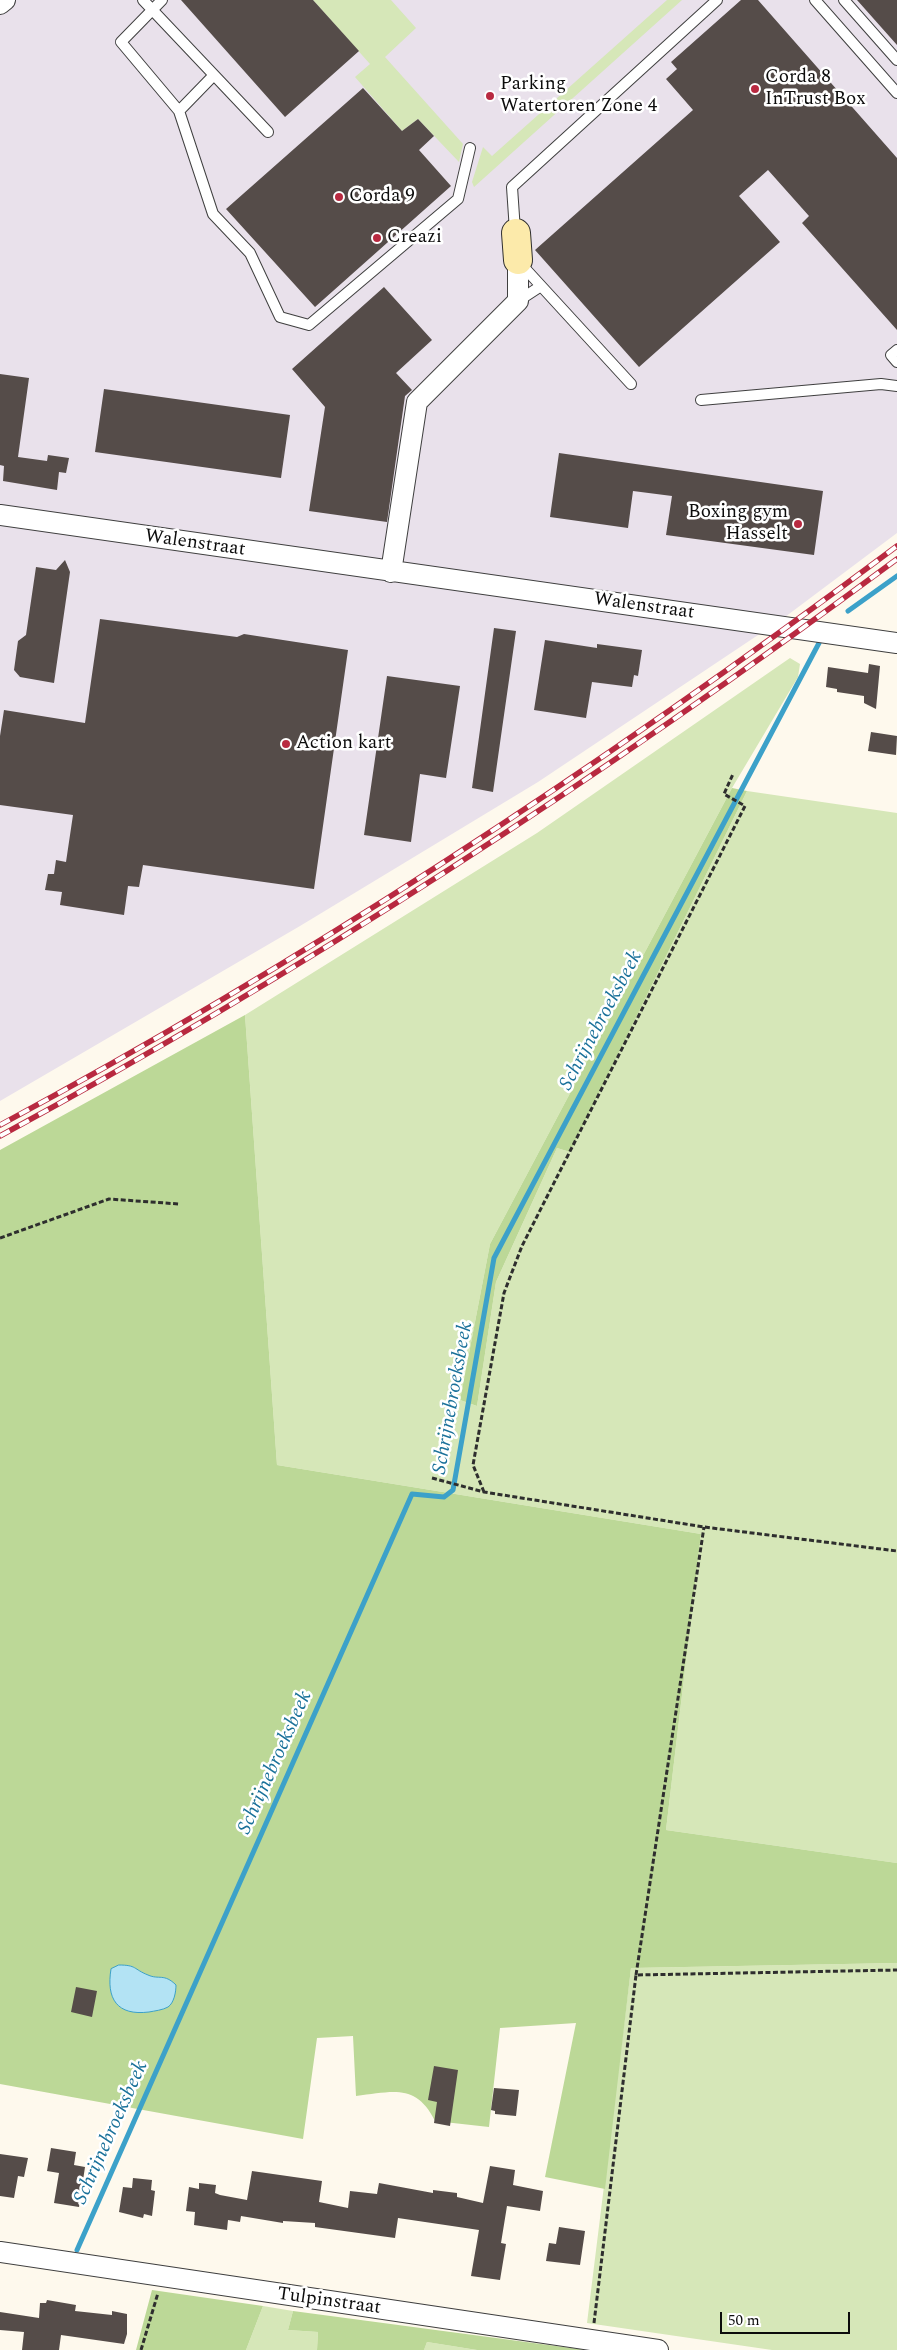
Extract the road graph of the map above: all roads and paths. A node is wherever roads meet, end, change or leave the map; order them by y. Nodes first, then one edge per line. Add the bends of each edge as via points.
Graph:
1 (5, 0) edge
2 (143, 0) edge
3 (162, 0) edge
4 (717, 0) edge
5 (815, 0) edge
6 (844, 0) edge
7 (0, 4) edge
8 (152, 9) junction
9 (897, 60) edge
10 (214, 75) junction
11 (897, 93) edge
12 (180, 111) junction
13 (268, 132) dead end
14 (470, 148) dead end
15 (516, 233) joint
16 (518, 260) junction
17 (541, 286) junction
18 (518, 301) junction
19 (897, 350) edge
20 (897, 362) edge
21 (630, 384) dead end
22 (897, 386) edge
23 (701, 400) dead end
24 (0, 518) edge
25 (391, 572) junction
26 (897, 643) edge
27 (733, 774) dead end
28 (179, 1204) dead end
29 (0, 1238) edge
30 (432, 1478) dead end
31 (484, 1492) junction
32 (704, 1527) junction
33 (897, 1551) edge
34 (897, 1970) edge
35 (636, 1974) junction
36 (0, 2252) edge
37 (162, 2277) junction
38 (592, 2340) junction
39 (141, 2350) edge
40 (658, 2350) edge

1 - 7 street
2 - 8 lane
3 - 8 lane
4 - 15 lane via 512,187
5 - 11 lane
6 - 9 lane
8 - 10 lane
8 - 12 lane via 121,42
10 - 12 lane
10 - 13 lane
12 - 14 lane via 213,214 250,253 280,317 309,325 458,199
15 - 16 street
16 - 17 lane
16 - 18 street
17 - 18 lane
17 - 21 lane
18 - 25 street via 418,402
19 - 20 lane via 891,355
22 - 23 lane via 881,384
24 - 25 street, Walenstraat
25 - 26 street, Walenstraat
27 - 31 path via 724,794 745,806 522,1246 504,1293 473,1465
28 - 29 path via 109,1199
30 - 31 path
31 - 32 path
32 - 33 path
32 - 35 path
34 - 35 path
35 - 38 path
36 - 37 street, Tulpinstraat
37 - 38 street, Tulpinstraat
37 - 39 path
38 - 40 street, Tulpinstraat

